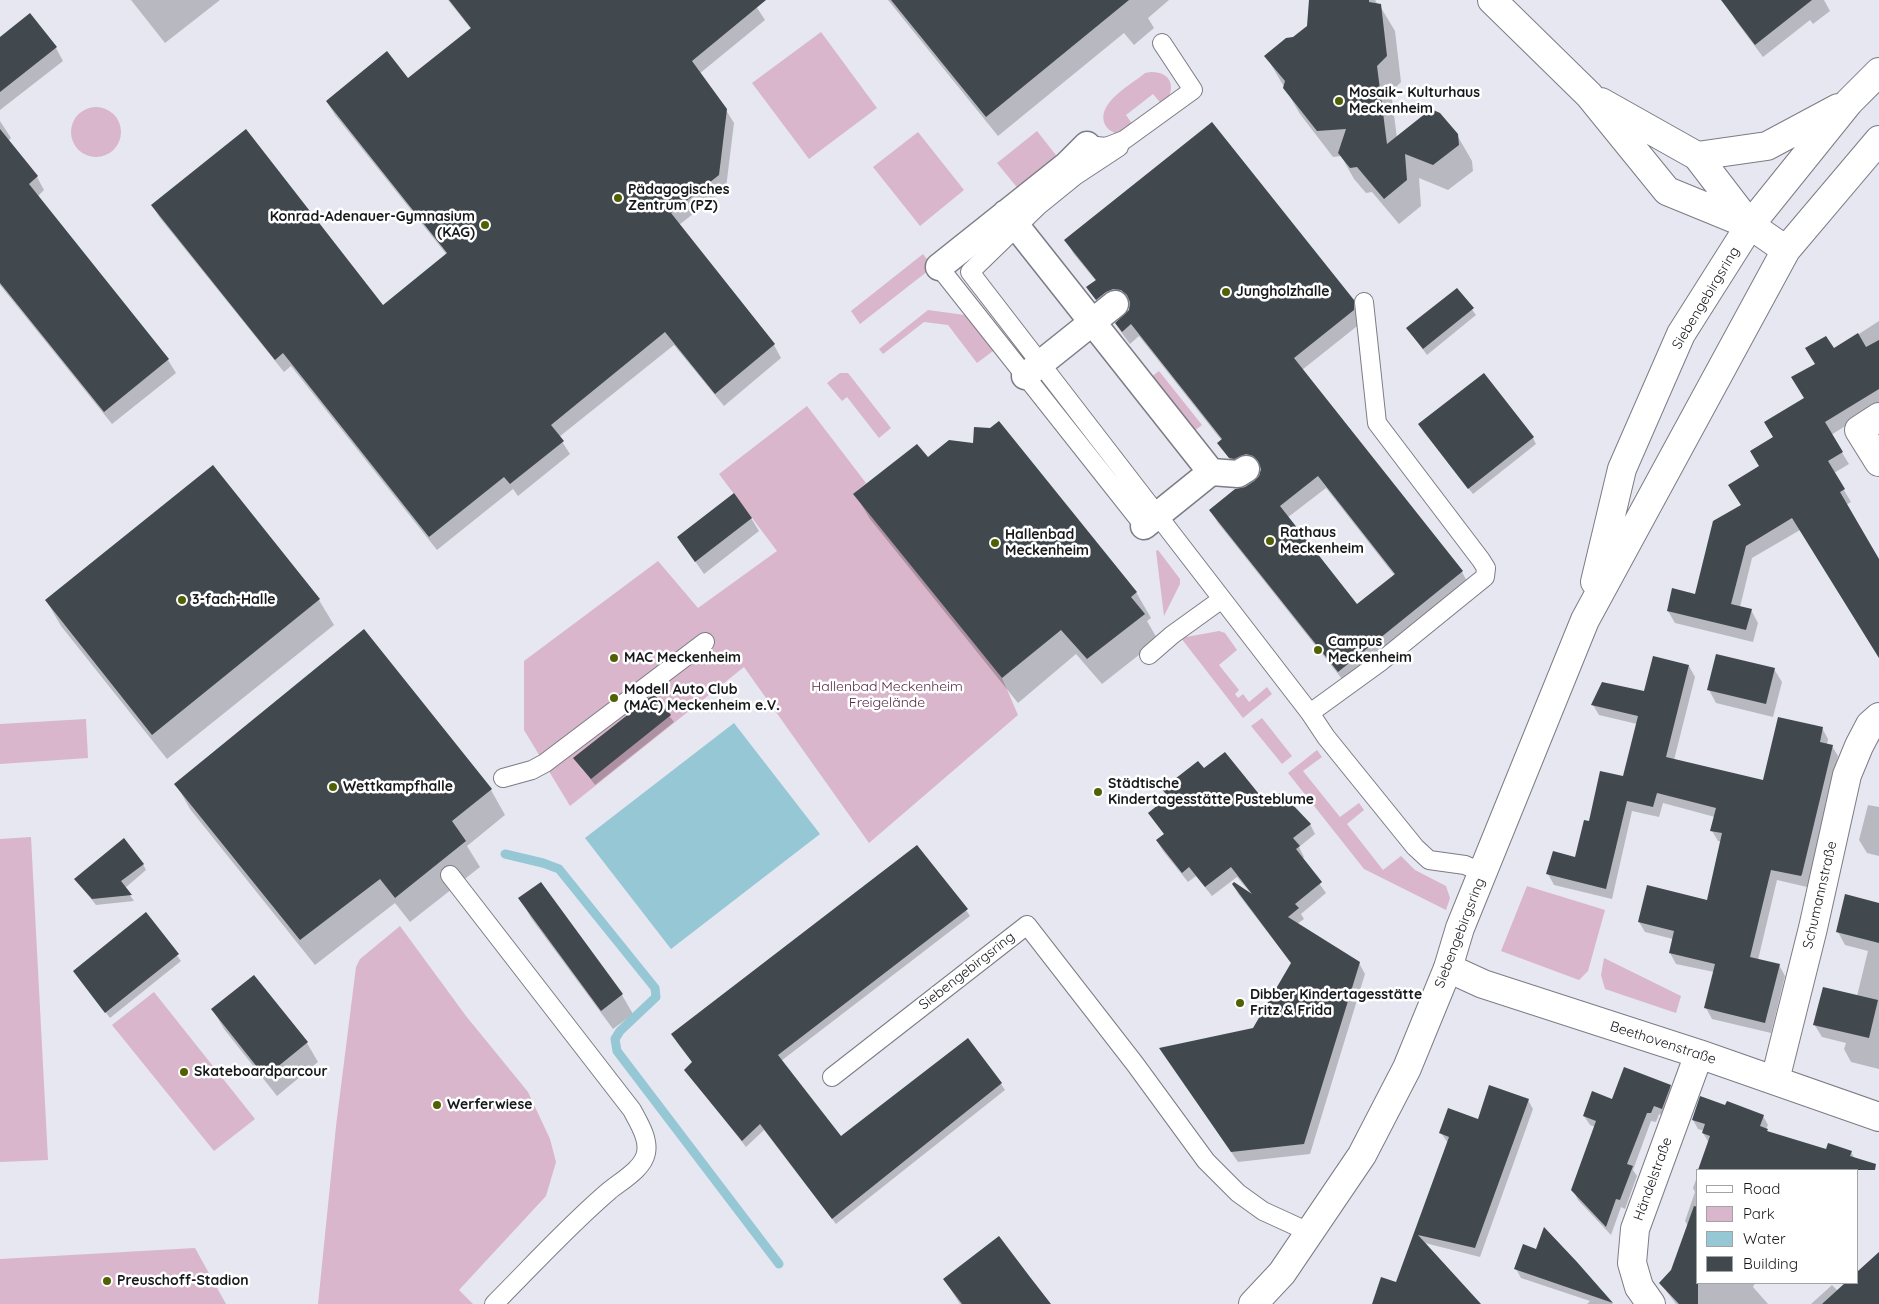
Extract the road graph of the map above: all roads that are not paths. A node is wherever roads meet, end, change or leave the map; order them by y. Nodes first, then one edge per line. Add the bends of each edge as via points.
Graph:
1 (1492, 0) edge
2 (1879, 72) edge
3 (1589, 95) junction
4 (1849, 102) junction
5 (1879, 140) edge
6 (1087, 144) junction
7 (1697, 156) junction
8 (1075, 176) junction
9 (1011, 220) junction
10 (1750, 225) junction
11 (1786, 250) junction
12 (939, 267) joint
13 (1364, 302) dead end
14 (1115, 304) dead end
15 (1092, 322) junction
16 (1033, 370) junction
17 (1879, 417) edge
18 (1240, 462) dead end
19 (1879, 462) edge
20 (1211, 472) junction
21 (1151, 521) junction
22 (1222, 599) junction
23 (1585, 620) junction
24 (705, 642) dead end
25 (1149, 655) dead end
26 (1310, 712) junction
27 (1879, 717) edge
28 (503, 778) dead end
29 (1483, 873) junction
30 (450, 875) dead end
31 (1448, 968) junction
32 (1699, 1054) junction
33 (832, 1077) dead end
34 (1775, 1080) junction
35 (1879, 1118) edge
36 (1310, 1233) junction
37 (494, 1304) edge
38 (1253, 1304) edge
39 (1651, 1304) edge

1 - 3 street
2 - 4 street, Siebengebirgsring
3 - 7 street
3 - 10 street via 1667,191
4 - 7 street via 1767,146
4 - 10 street, Siebengebirgsring
5 - 11 street, Siebengebirgsring
6 - 8 lane
6 - 8 lane via 1106,147 1124,140 1193,90 1162,43 1196,90
6 - 9 street
7 - 10 street
8 - 9 lane via 1038,206
9 - 12 street
9 - 15 street
9 - 16 lane via 970,272
10 - 11 street
10 - 23 street, Siebengebirgsring via 1681,334 1622,469
11 - 23 street, Siebengebirgsring
12 - 16 lane
13 - 26 lane via 1376,423 1486,568 1485,578 1379,663
14 - 15 street
15 - 16 street
15 - 20 street
16 - 21 lane
17 - 19 street via 1859,430
18 - 20 street
20 - 21 street
21 - 22 lane
22 - 25 lane via 1172,634
22 - 26 lane
23 - 29 street, Siebengebirgsring
24 - 28 lane via 544,763
26 - 29 lane via 1326,737 1414,847 1429,860 1465,865
27 - 34 street, Schumannstraße via 1870,725 1847,775
29 - 31 street, Siebengebirgsring via 1460,928
30 - 37 lane via 632,1110 643,1131 646,1153 641,1164 548,1248
31 - 32 street, Beethovenstraße via 1483,984
31 - 36 street, Siebengebirgsring via 1407,1068 1376,1129
32 - 34 street, Beethovenstraße
32 - 39 street, Händelstraße via 1635,1229 1632,1263 1639,1287
33 - 36 lane, Siebengebirgsring via 1027,924 1206,1161 1238,1193 1263,1211
34 - 35 street, Beethovenstraße
36 - 38 street, Siebengebirgsring via 1282,1274

